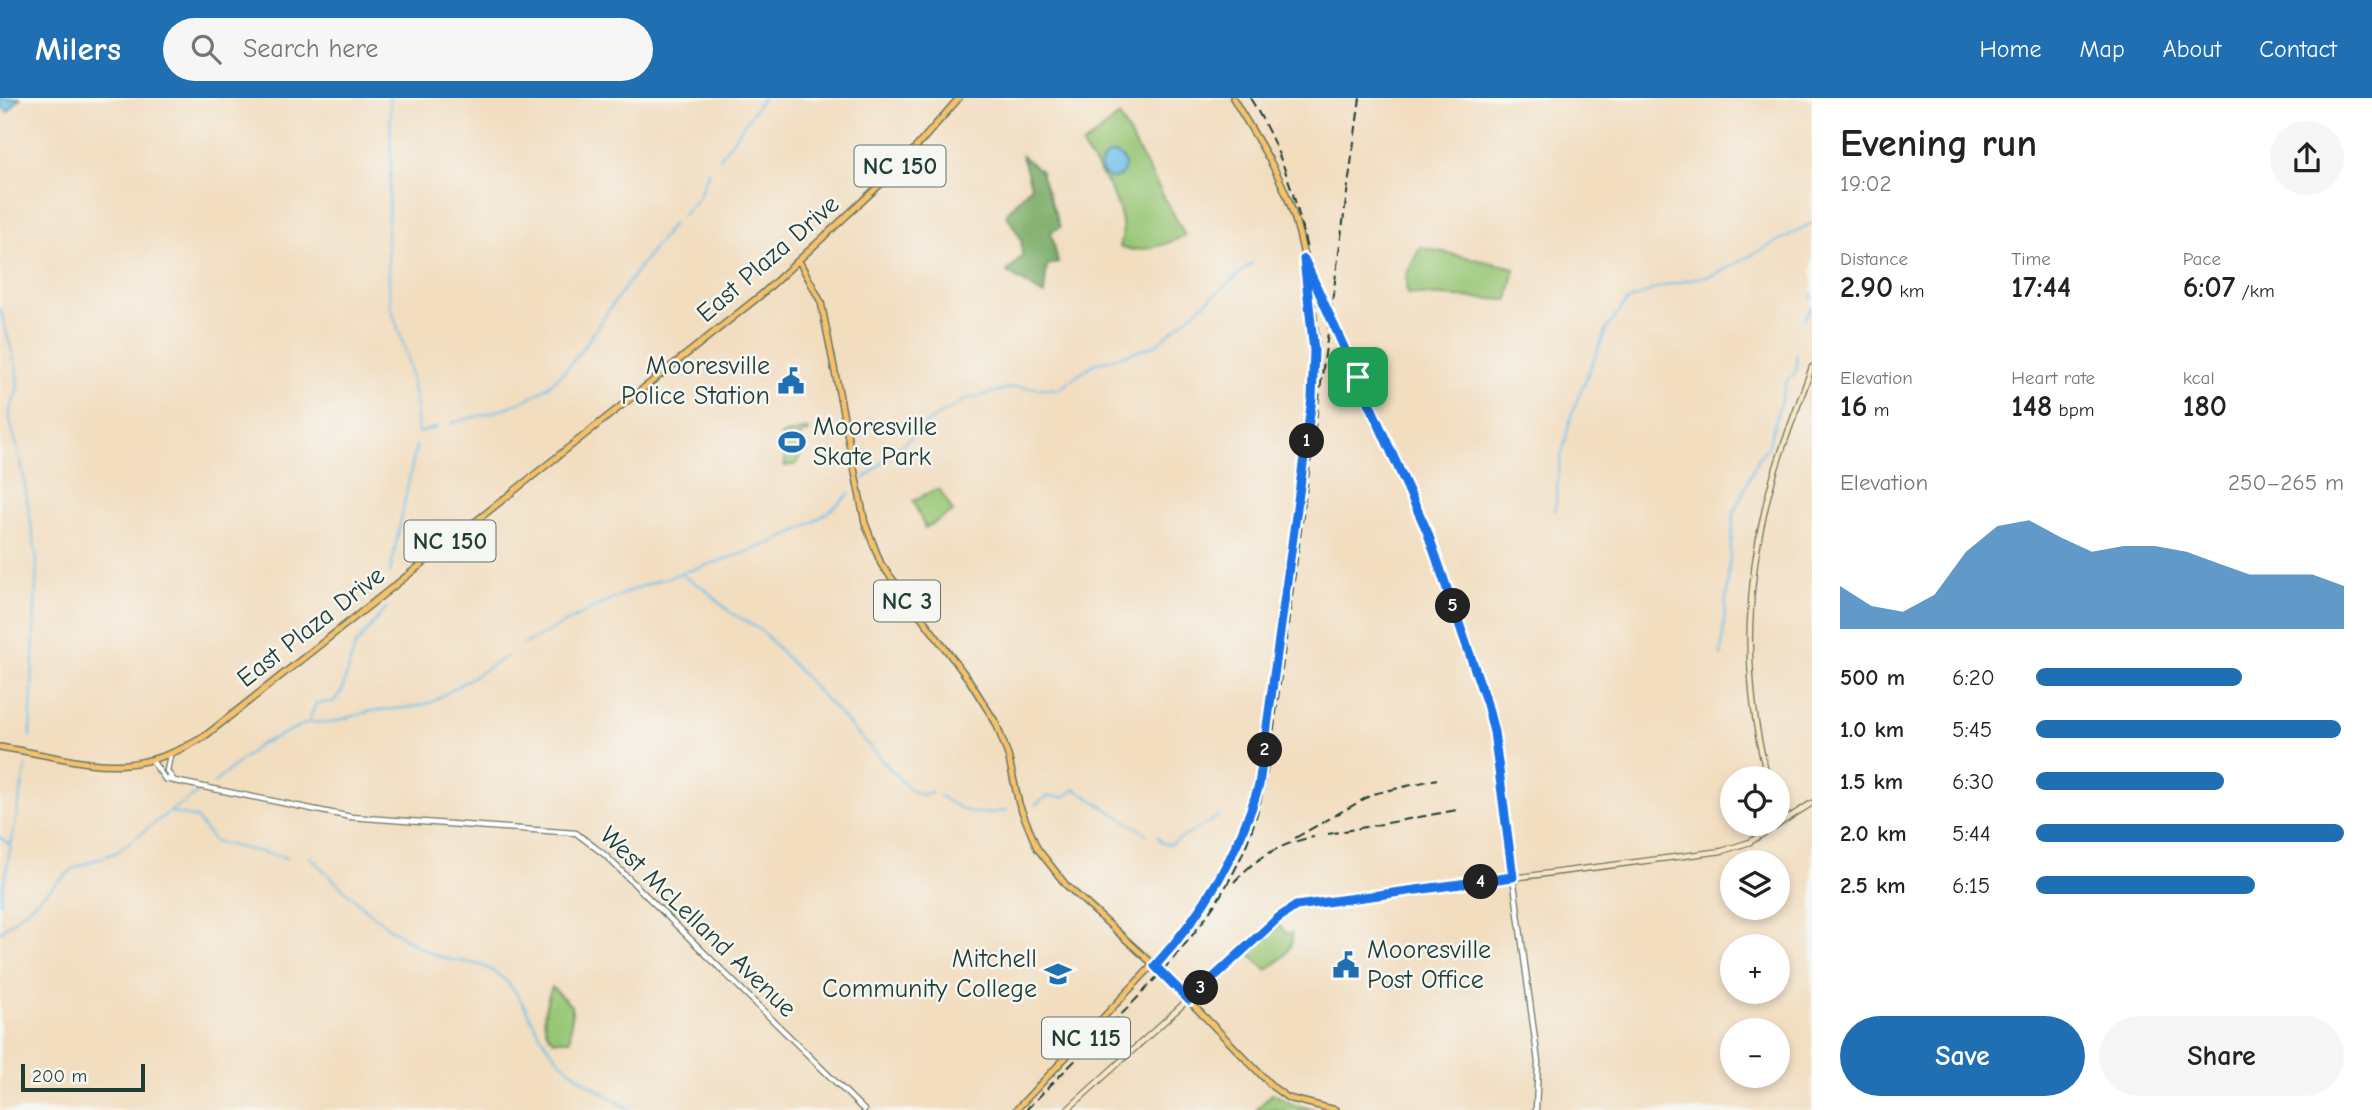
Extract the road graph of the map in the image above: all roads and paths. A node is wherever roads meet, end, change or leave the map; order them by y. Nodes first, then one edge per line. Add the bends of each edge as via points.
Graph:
1 (960, 98) edge
2 (1233, 98) edge
3 (1304, 259) junction
4 (799, 261) junction
5 (1812, 367) edge
6 (0, 747) edge
7 (170, 755) junction
8 (153, 762) junction
9 (1766, 766) edge
10 (175, 781) junction
11 (1812, 803) edge
12 (1790, 817) edge
13 (1759, 836) edge
14 (1513, 877) junction
15 (1155, 966) junction
16 (1189, 1000) junction
17 (864, 1110) edge
18 (1016, 1110) edge
19 (1067, 1110) edge
20 (1336, 1110) edge
21 (1536, 1110) edge

1 - 4 main road, East Plaza Drive / NC 150 via 897,169
2 - 3 main road, NC 115 via 1279,178
3 - 14 street via 1427,531 1487,704
3 - 15 main road, NC 115 via 1314,351 1312,399 1259,785 1213,893
4 - 7 main road, East Plaza Drive / NC 150 via 210,732
4 - 15 main road, NC 3 via 821,302 865,523 881,564 996,723 1026,827 1050,867
5 - 9 main road via 1773,476 1754,567 1751,671
6 - 8 main road, NC 150 via 97,765
7 - 8 main road, East Plaza Drive / NC 150
7 - 10 street via 167,771
8 - 10 street, West McLelland Avenue via 162,777
10 - 17 street, West McLelland Avenue via 358,818 576,833 606,855
11 - 12 main road
13 - 14 main road via 1722,851
14 - 16 main road via 1296,906
14 - 21 street via 1538,1062
15 - 16 main road, NC 3
15 - 18 main road, NC 115
16 - 19 main road
16 - 20 main road, NC 3 via 1279,1092

